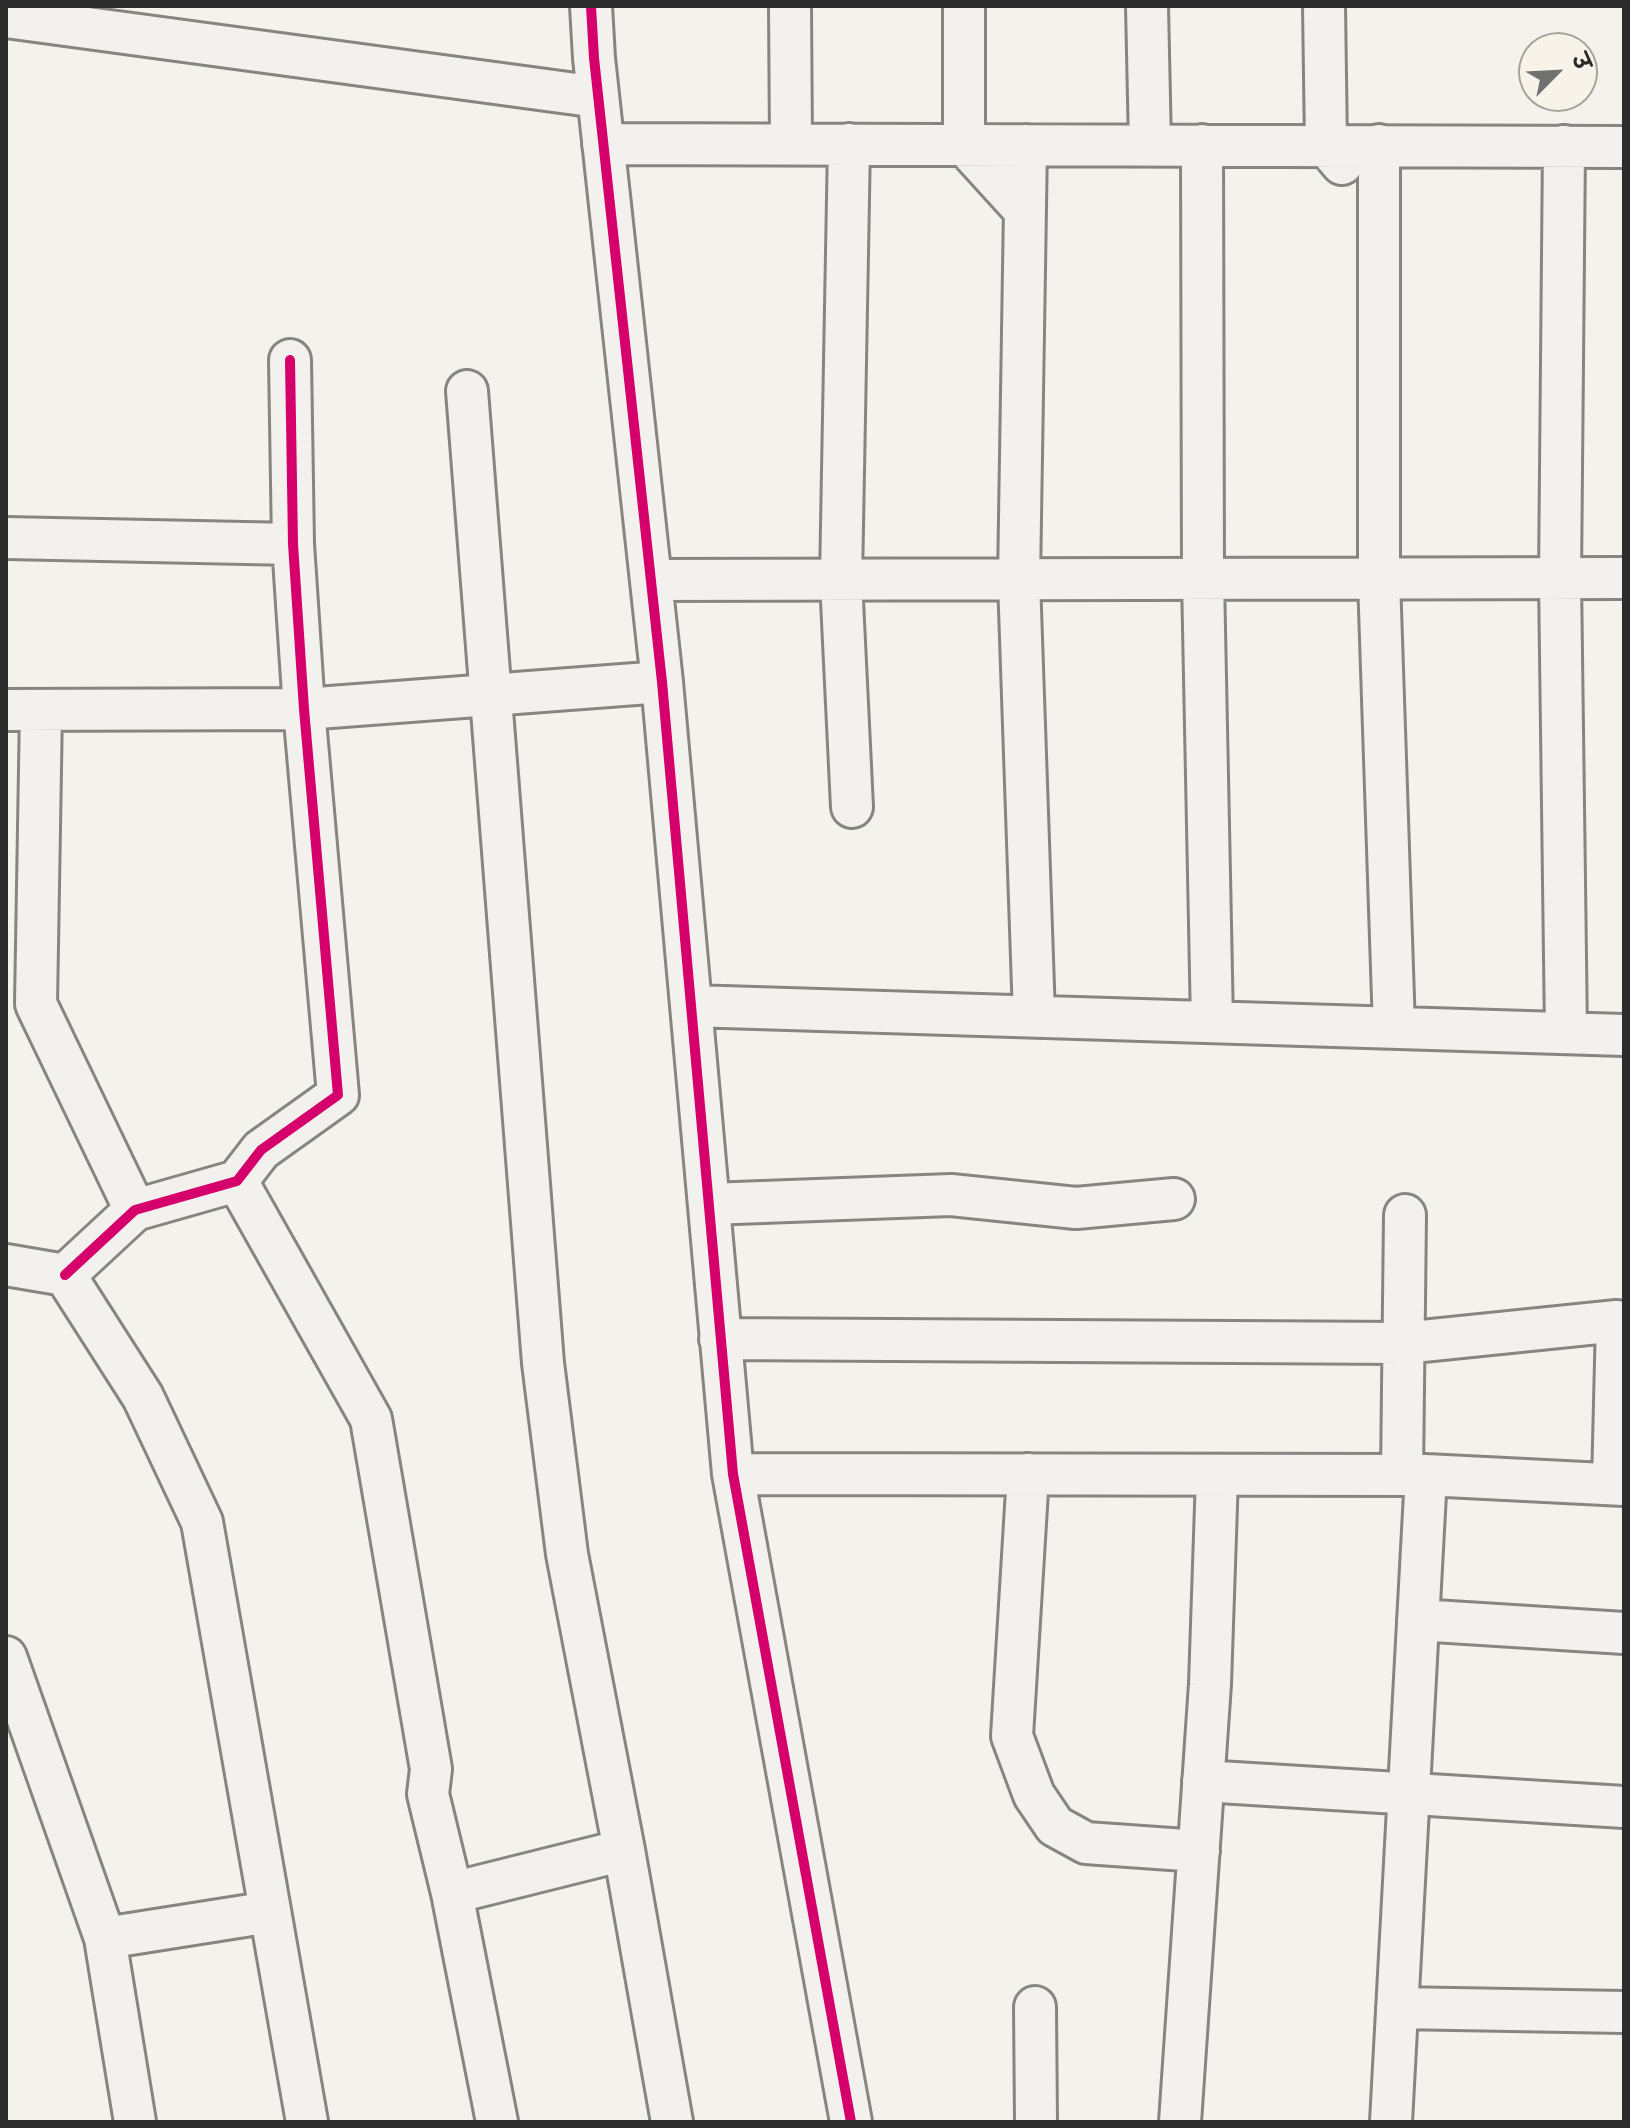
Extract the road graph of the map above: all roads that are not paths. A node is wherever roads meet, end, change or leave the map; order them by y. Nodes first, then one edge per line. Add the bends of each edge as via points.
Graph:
1 (591, 6) edge
2 (790, 6) edge
3 (964, 6) edge
4 (1147, 6) edge
5 (1324, 6) edge
6 (6, 17) edge
7 (598, 97) junction
8 (603, 144) junction
9 (791, 144) junction
10 (849, 144) junction
11 (964, 144) junction
12 (1026, 145) junction
13 (1150, 145) junction
14 (1202, 145) junction
15 (1326, 145) junction
16 (1379, 145) junction
17 (1564, 146) junction
18 (1624, 147) edge
19 (1378, 207) junction
20 (1025, 211) junction
21 (290, 360) dead end
22 (467, 391) dead end
23 (6, 538) edge
24 (293, 544) junction
25 (1560, 578) junction
26 (1624, 578) edge
27 (1203, 579) junction
28 (1379, 579) junction
29 (651, 580) junction
30 (841, 580) junction
31 (1019, 580) junction
32 (662, 682) junction
33 (491, 695) junction
34 (304, 709) junction
35 (24, 710) edge
36 (852, 807) dead end
37 (691, 1006) junction
38 (1034, 1016) junction
39 (1212, 1022) junction
40 (1394, 1028) junction
41 (1566, 1033) junction
42 (1624, 1035) edge
43 (237, 1181) junction
44 (1174, 1199) dead end
45 (709, 1204) junction
46 (135, 1210) junction
47 (1405, 1215) dead end
48 (6, 1265) edge
49 (65, 1275) junction
50 (720, 1339) junction
51 (1403, 1343) junction
52 (733, 1474) junction
53 (1028, 1474) junction
54 (1414, 1475) junction
55 (1217, 1476) junction
56 (1618, 1485) edge
57 (1418, 1620) junction
58 (1624, 1633) edge
59 (6, 1657) edge
60 (1203, 1781) junction
61 (1409, 1794) junction
62 (1624, 1807) edge
63 (624, 1850) junction
64 (1199, 1851) junction
65 (452, 1893) junction
66 (270, 1912) junction
67 (105, 1938) junction
68 (1035, 2007) dead end
69 (1397, 2008) junction
70 (1624, 2012) edge
71 (135, 2122) edge
72 (307, 2122) edge
73 (497, 2122) edge
74 (672, 2122) edge
75 (851, 2122) edge
76 (1036, 2122) edge
77 (1180, 2122) edge
78 (1391, 2122) edge

1 - 7 street
2 - 9 street
3 - 11 street
4 - 13 street
5 - 15 street
6 - 7 street
7 - 8 street
8 - 9 street
8 - 29 street
9 - 10 street
10 - 11 street
10 - 30 street
11 - 12 street
11 - 20 street
12 - 13 street
12 - 20 street
13 - 14 street
14 - 15 street
14 - 27 street
15 - 16 street
15 - 19 street
16 - 17 street
16 - 19 street
17 - 18 street
17 - 25 street
19 - 28 street
20 - 31 street
21 - 24 street
22 - 33 street
23 - 24 street
24 - 34 street
25 - 26 street
25 - 28 street
25 - 41 street
27 - 28 street
27 - 31 street
27 - 39 street
28 - 40 street
29 - 30 street
29 - 32 street
30 - 31 street
30 - 36 street
31 - 38 street
32 - 33 street
32 - 37 street
33 - 34 street
33 - 63 street via 543,1363 567,1554
34 - 35 street
34 - 43 street via 338,1095 261,1150
35 - 46 street via 36,1004
37 - 38 street
37 - 45 street
38 - 39 street
39 - 40 street
40 - 41 street
41 - 42 street
43 - 46 street
43 - 65 street via 371,1419 431,1769 428,1794
44 - 45 street via 1076,1208 951,1195
45 - 50 street
46 - 49 street
47 - 51 street
48 - 49 street
49 - 66 street via 143,1397 202,1522
50 - 51 street
50 - 52 street
51 - 54 street
51 - 56 street via 1617,1321
52 - 53 street
52 - 75 street
53 - 55 street
53 - 64 street via 1012,1736 1034,1795 1055,1826 1086,1843
54 - 55 street
54 - 56 street
54 - 57 street
55 - 60 street
57 - 58 street
57 - 61 street
59 - 67 street
60 - 61 street
60 - 64 street
61 - 62 street
61 - 69 street
63 - 65 street
63 - 74 street
64 - 77 street
65 - 73 street
66 - 67 street
66 - 72 street
67 - 71 street
68 - 76 street
69 - 70 street
69 - 78 street

